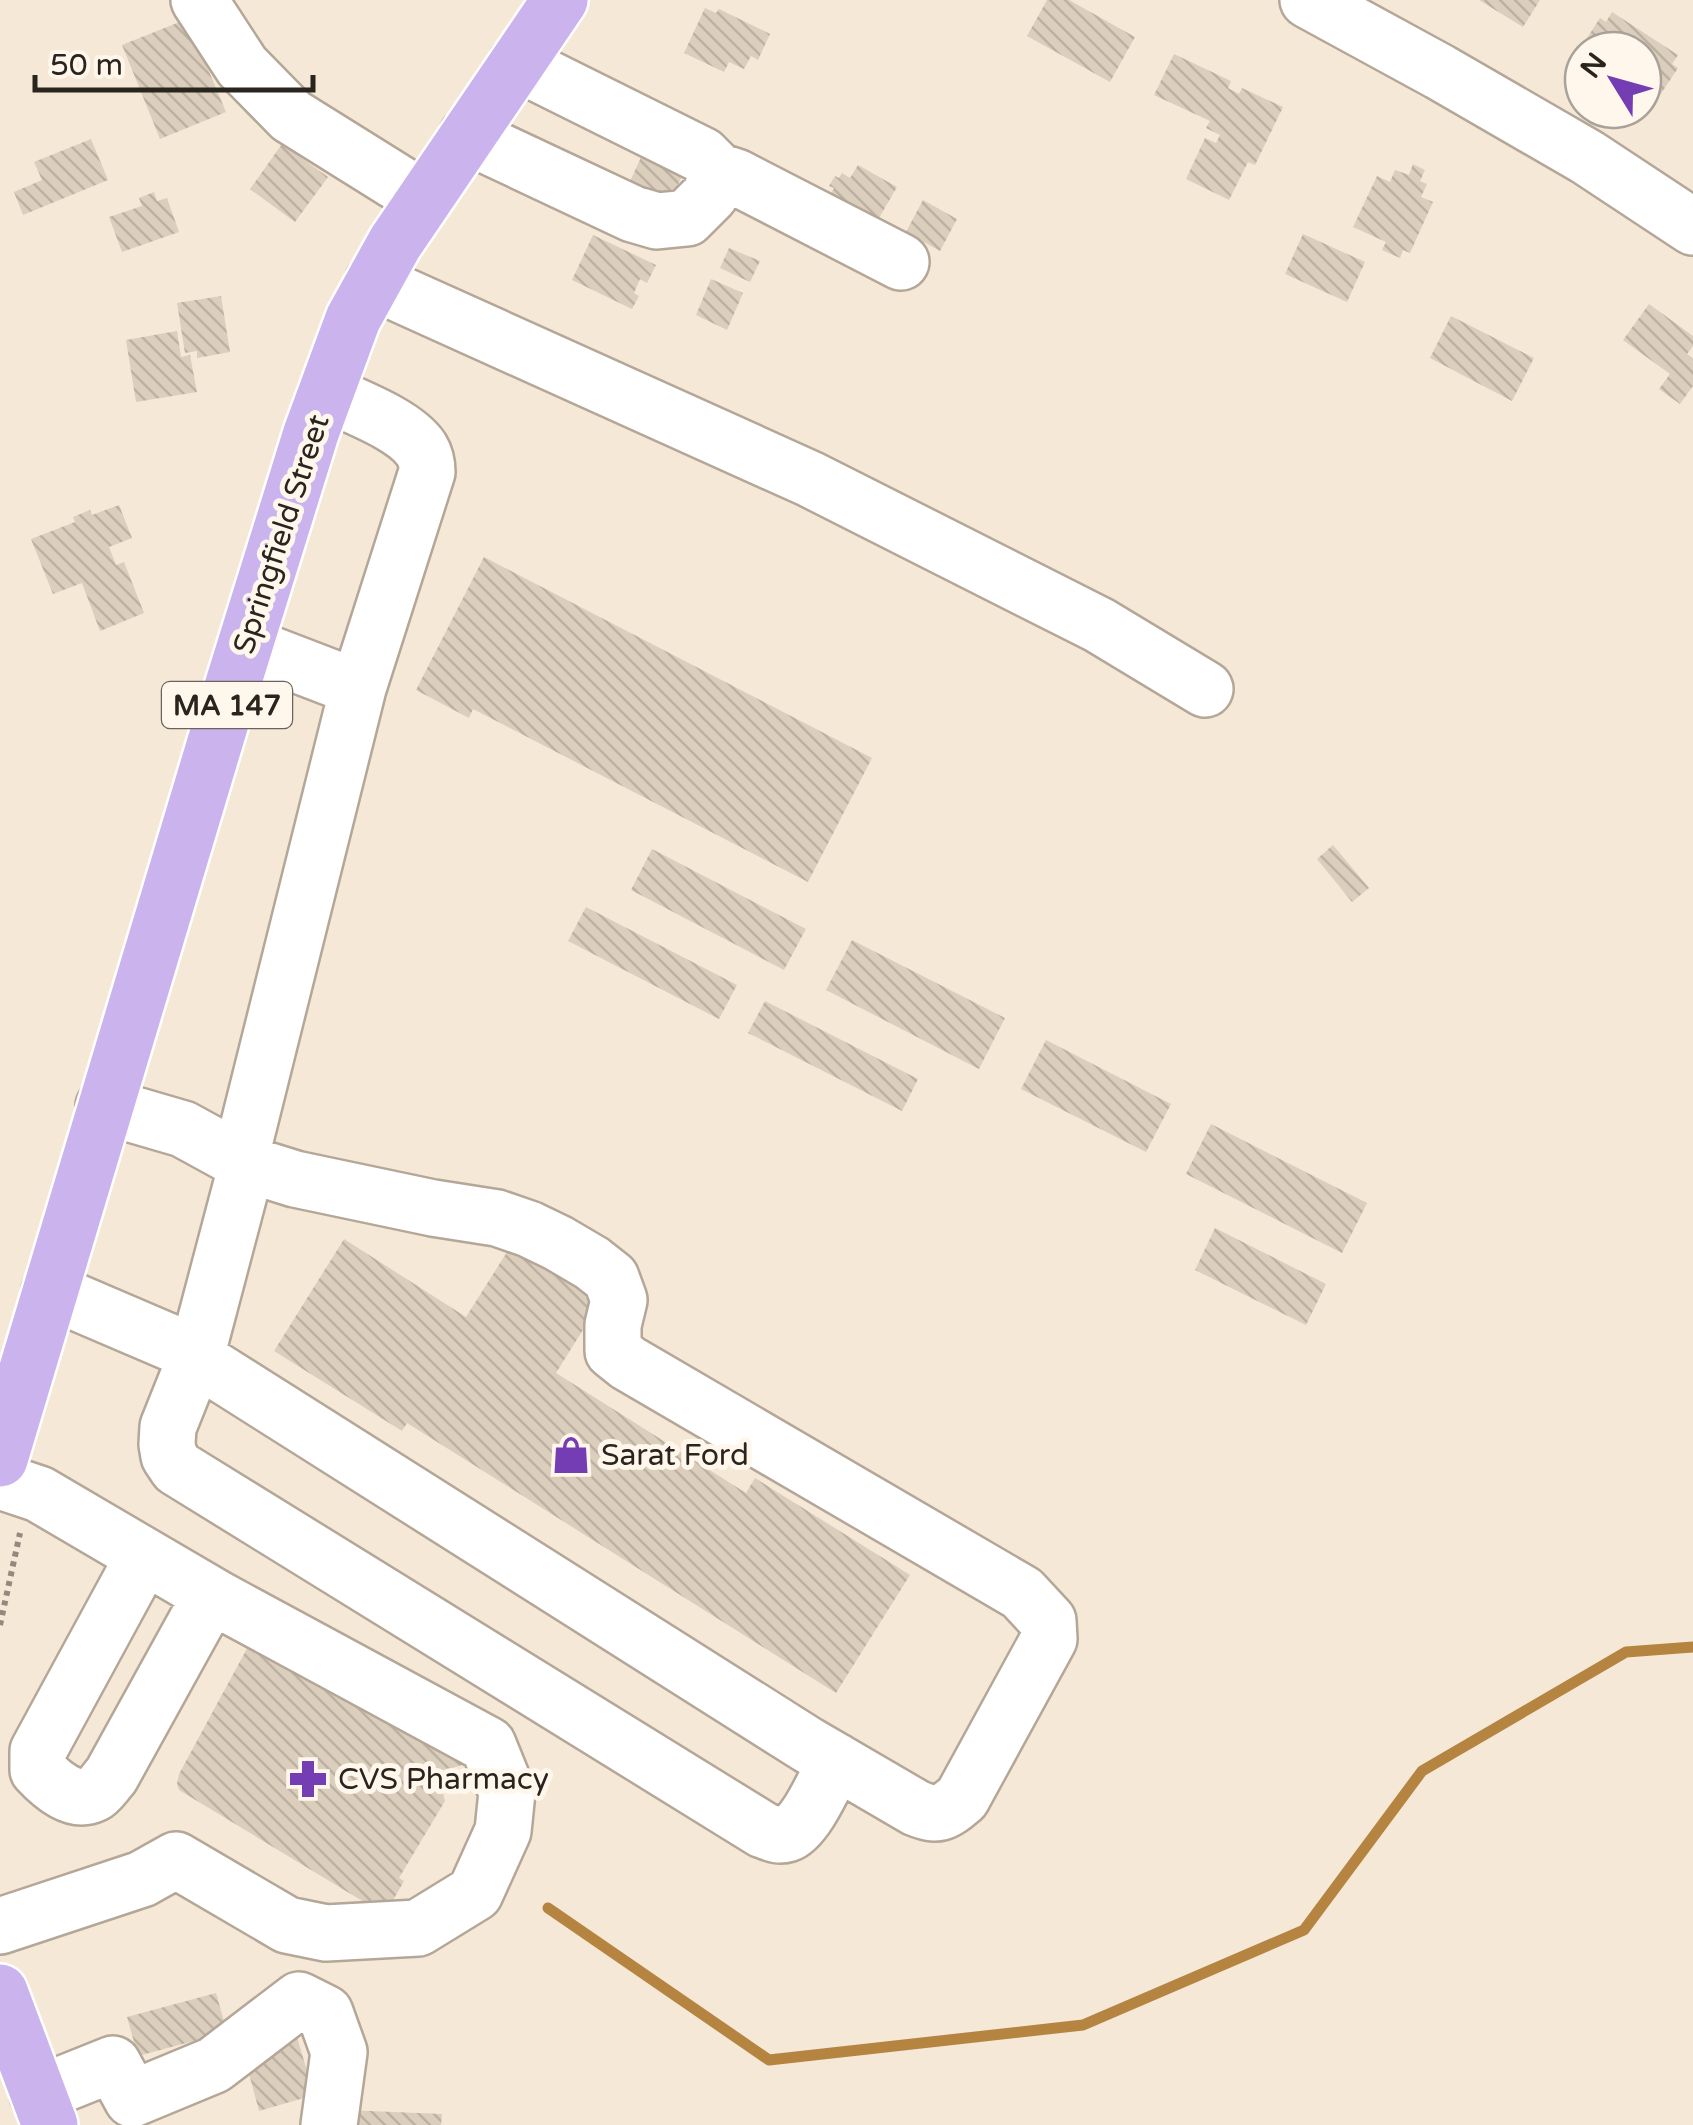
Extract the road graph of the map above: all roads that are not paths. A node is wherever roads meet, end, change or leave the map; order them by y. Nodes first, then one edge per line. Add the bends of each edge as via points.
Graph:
1 (199, 0) edge
2 (560, 0) edge
3 (1308, 0) edge
4 (516, 63) junction
5 (467, 136) junction
6 (718, 170) junction
7 (424, 199) junction
8 (1693, 226) edge
9 (901, 262) dead end
10 (373, 282) junction
11 (326, 393) junction
12 (246, 645) junction
13 (358, 688) junction
14 (1205, 689) dead end
15 (104, 1106) junction
16 (243, 1162) junction
17 (50, 1291) junction
18 (196, 1358) junction
19 (0, 1458) edge
20 (11, 1503) edge
21 (144, 1556) junction
22 (214, 1597) junction
23 (836, 1761) junction
24 (0, 1926) edge
25 (0, 1992) edge
26 (44, 2110) edge
27 (329, 2125) edge

1 - 7 street via 242,66 291,116
2 - 4 main road, Springfield Street / MA 147
3 - 8 street via 1587,157
4 - 5 main road, Springfield Street / MA 147
4 - 6 street via 702,155
5 - 6 street via 657,220 687,218 710,195
5 - 7 main road, Springfield Street / MA 147
6 - 9 street
7 - 10 main road, Springfield Street / MA 147
10 - 11 main road, Springfield Street / MA 147
10 - 14 street via 810,479 1099,625
11 - 12 main road, Springfield Street / MA 147
11 - 13 street via 400,430 419,445 428,472
12 - 13 street
12 - 15 main road, Springfield Street / MA 147
13 - 16 street
15 - 16 street via 183,1129
15 - 17 main road, Springfield Street / MA 147
16 - 18 street
16 - 23 street via 497,1218 558,1243 612,1278 619,1300 614,1350 628,1363 1022,1593 1048,1621 1049,1638 962,1798 948,1810 934,1815 916,1808
17 - 18 street
17 - 19 main road, Springfield Street / MA 147
18 - 23 street
18 - 23 street via 166,1444 189,1477 764,1830 791,1833 802,1824
20 - 21 street via 39,1494
21 - 22 street
21 - 22 street via 38,1752 38,1770 53,1786 77,1797 95,1794 111,1776
22 - 24 street via 488,1745 507,1792 504,1831 475,1892 418,1928 326,1933 287,1925 176,1860 142,1879
25 - 26 main road
26 - 27 street via 113,2064 132,2099 214,2065 298,2000 325,2014 338,2052

